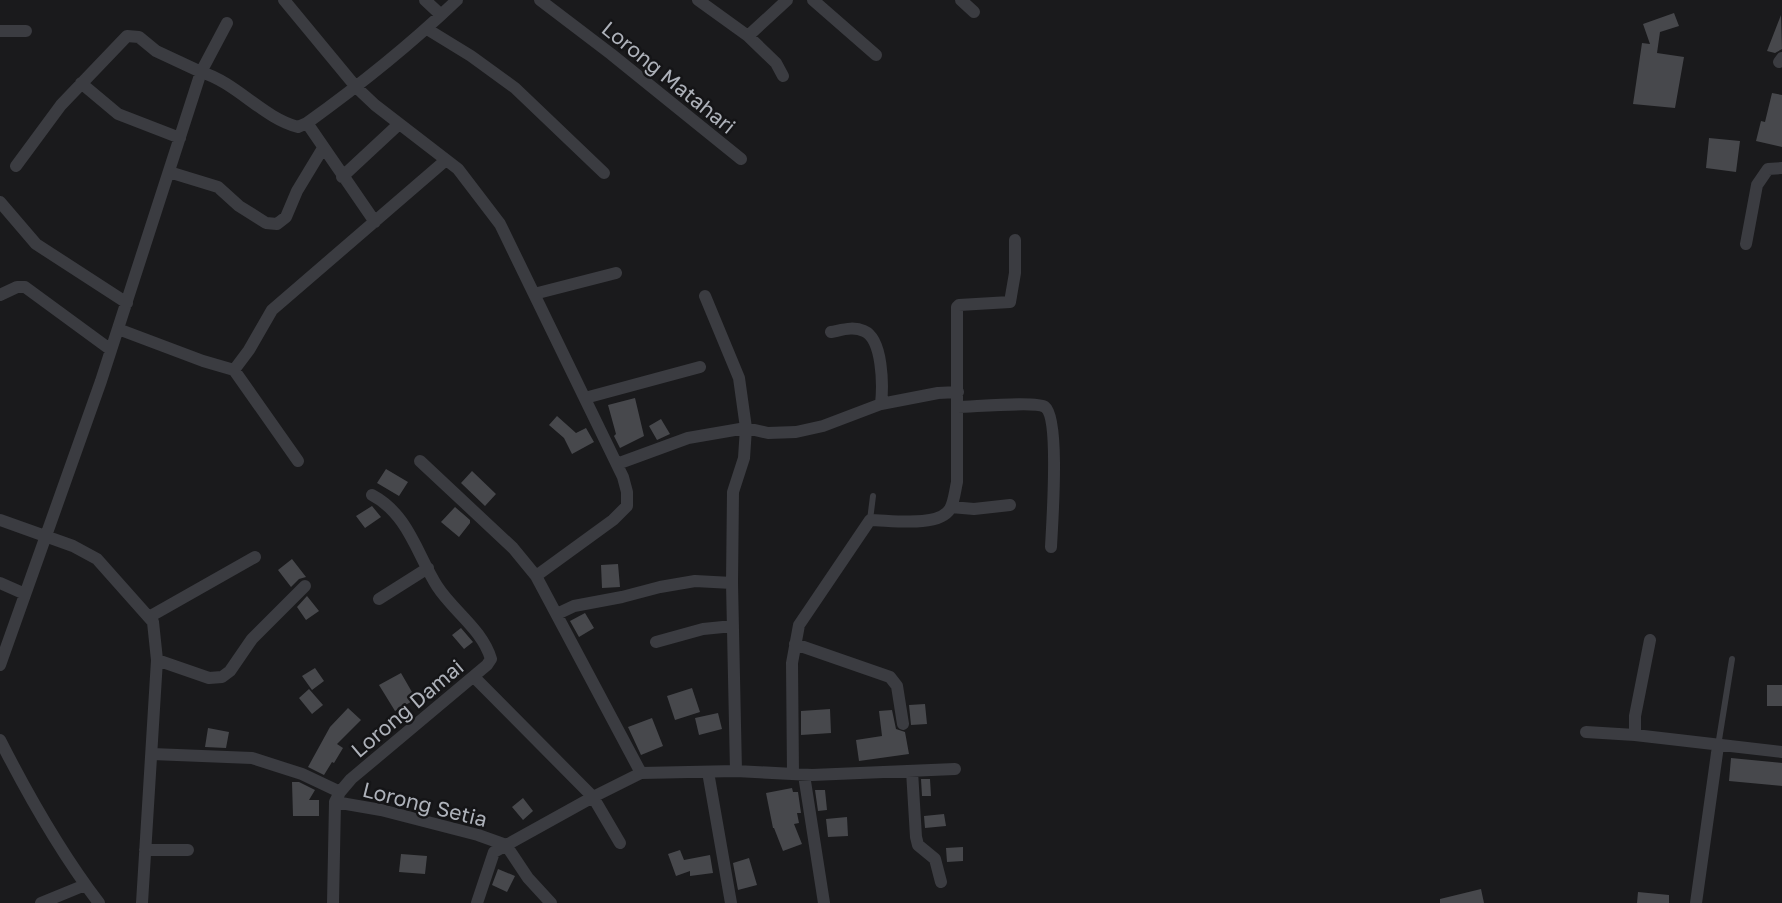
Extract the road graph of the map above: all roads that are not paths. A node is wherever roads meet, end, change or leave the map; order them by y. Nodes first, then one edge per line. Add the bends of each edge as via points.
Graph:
1 (284, 0) edge
2 (425, 0) edge
3 (457, 0) edge
4 (540, 0) edge
5 (698, 0) edge
6 (787, 0) edge
7 (813, 0) edge
8 (961, 0) edge
9 (974, 12) dead end
10 (441, 15) junction
11 (227, 23) dead end
12 (427, 29) junction
13 (26, 31) dead end
14 (0, 32) edge
15 (748, 36) junction
16 (876, 55) dead end
17 (201, 72) junction
18 (783, 76) dead end
19 (81, 83) junction
20 (356, 87) junction
21 (307, 123) junction
22 (400, 124) junction
23 (180, 138) junction
24 (323, 148) junction
25 (741, 159) dead end
26 (446, 160) junction
27 (16, 166) dead end
28 (1782, 168) edge
29 (169, 172) junction
30 (604, 173) dead end
31 (342, 177) junction
32 (0, 202) edge
33 (375, 222) junction
34 (1015, 240) dead end
35 (1746, 244) dead end
36 (616, 273) dead end
37 (0, 295) edge
38 (534, 295) junction
39 (705, 296) dead end
40 (127, 303) junction
41 (118, 329) junction
42 (831, 332) dead end
43 (111, 350) junction
44 (701, 368) dead end
45 (234, 370) junction
46 (958, 392) junction
47 (585, 398) junction
48 (881, 404) junction
49 (958, 407) junction
50 (746, 428) junction
51 (298, 461) dead end
52 (420, 461) dead end
53 (617, 464) junction
54 (372, 495) dead end
55 (873, 496) dead end
56 (1010, 505) dead end
57 (951, 508) junction
58 (0, 520) edge
59 (870, 520) junction
60 (44, 538) junction
61 (1051, 547) dead end
62 (255, 558) dead end
63 (428, 568) junction
64 (536, 576) junction
65 (0, 583) edge
66 (732, 583) junction
67 (304, 586) dead end
68 (25, 594) junction
69 (379, 598) dead end
70 (557, 614) junction
71 (149, 617) junction
72 (733, 626) junction
73 (1650, 640) dead end
74 (656, 642) dead end
75 (795, 644) junction
76 (1732, 659) dead end
77 (158, 660) junction
78 (0, 665) edge
79 (474, 677) junction
80 (903, 724) dead end
81 (1586, 732) dead end
82 (1635, 735) junction
83 (0, 740) edge
84 (1718, 746) junction
85 (1782, 752) edge
86 (152, 754) junction
87 (954, 769) dead end
88 (736, 771) junction
89 (912, 771) junction
90 (708, 772) junction
91 (641, 773) junction
92 (798, 774) junction
93 (338, 797) junction
94 (593, 797) junction
95 (620, 843) dead end
96 (506, 845) junction
97 (145, 850) junction
98 (188, 850) dead end
99 (941, 882) dead end
100 (85, 885) junction
101 (41, 903) edge
102 (99, 903) edge
103 (142, 903) edge
104 (333, 903) edge
105 (477, 903) edge
106 (551, 903) edge
107 (731, 903) edge
108 (824, 903) edge
109 (1696, 903) edge

1 - 20 street
2 - 10 street
3 - 10 street
4 - 25 street, Lorong Matahari
5 - 15 street
6 - 15 street
7 - 16 street
8 - 9 street
10 - 12 street
11 - 17 street
12 - 20 street
12 - 30 street via 515,88
13 - 14 street
15 - 18 street
17 - 19 street via 134,35 118,44
17 - 21 street via 230,85 288,124 298,127
17 - 23 street
19 - 23 street via 118,114
19 - 27 street
20 - 21 street
20 - 22 street
21 - 24 street
22 - 26 street
22 - 31 street
23 - 29 street
24 - 29 street via 286,217 277,224 266,223 218,187
24 - 31 street
26 - 33 street
26 - 38 street via 500,224
28 - 35 street via 1766,171 1757,185
29 - 40 street
31 - 33 street
32 - 40 street via 36,244
33 - 45 street via 272,310
34 - 46 street via 1010,302 957,307
36 - 38 street
37 - 43 street via 25,287
38 - 47 street
39 - 50 street via 739,378
40 - 41 street
41 - 43 street
41 - 45 street
42 - 48 street via 850,328 873,338 883,385
43 - 60 street
44 - 47 street
45 - 51 street
46 - 48 street
46 - 49 street
47 - 53 street
48 - 50 street via 796,432
49 - 57 street via 957,482
49 - 61 street via 1031,404 1050,414
50 - 53 street via 688,438
50 - 66 street via 744,458 733,492
52 - 64 street via 513,548
53 - 64 street via 627,492 626,506
54 - 63 street, Lorong Damai via 384,501 402,522
55 - 59 lane
56 - 57 street
57 - 59 street via 943,517 925,522
58 - 60 street
59 - 75 street via 799,625
60 - 68 street
60 - 71 street via 97,559
62 - 71 street
63 - 69 street
63 - 79 street, Lorong Damai via 489,655 490,662
64 - 70 street
65 - 68 street
66 - 70 street via 695,581 660,587
66 - 72 street
67 - 77 street via 222,677 209,678
68 - 78 street
70 - 91 street
71 - 77 street
72 - 74 street
72 - 88 street
73 - 82 street
75 - 80 street via 890,677 897,686
75 - 92 street
76 - 84 lane
77 - 86 street
79 - 93 street, Lorong Damai via 351,779
79 - 94 street
81 - 82 street
82 - 84 street
83 - 100 street
84 - 85 street
84 - 109 street
86 - 93 street, Lorong Setia via 251,758 302,774
86 - 97 street
87 - 89 street
88 - 90 street
88 - 92 street
89 - 92 street
89 - 99 street via 918,845 936,859
90 - 91 street
90 - 107 street
91 - 94 street
92 - 108 street
93 - 96 street, Lorong Setia
93 - 104 street
94 - 95 street
94 - 96 street
96 - 105 street via 494,852
96 - 106 street
97 - 98 street
97 - 103 street
100 - 101 street
100 - 102 street

